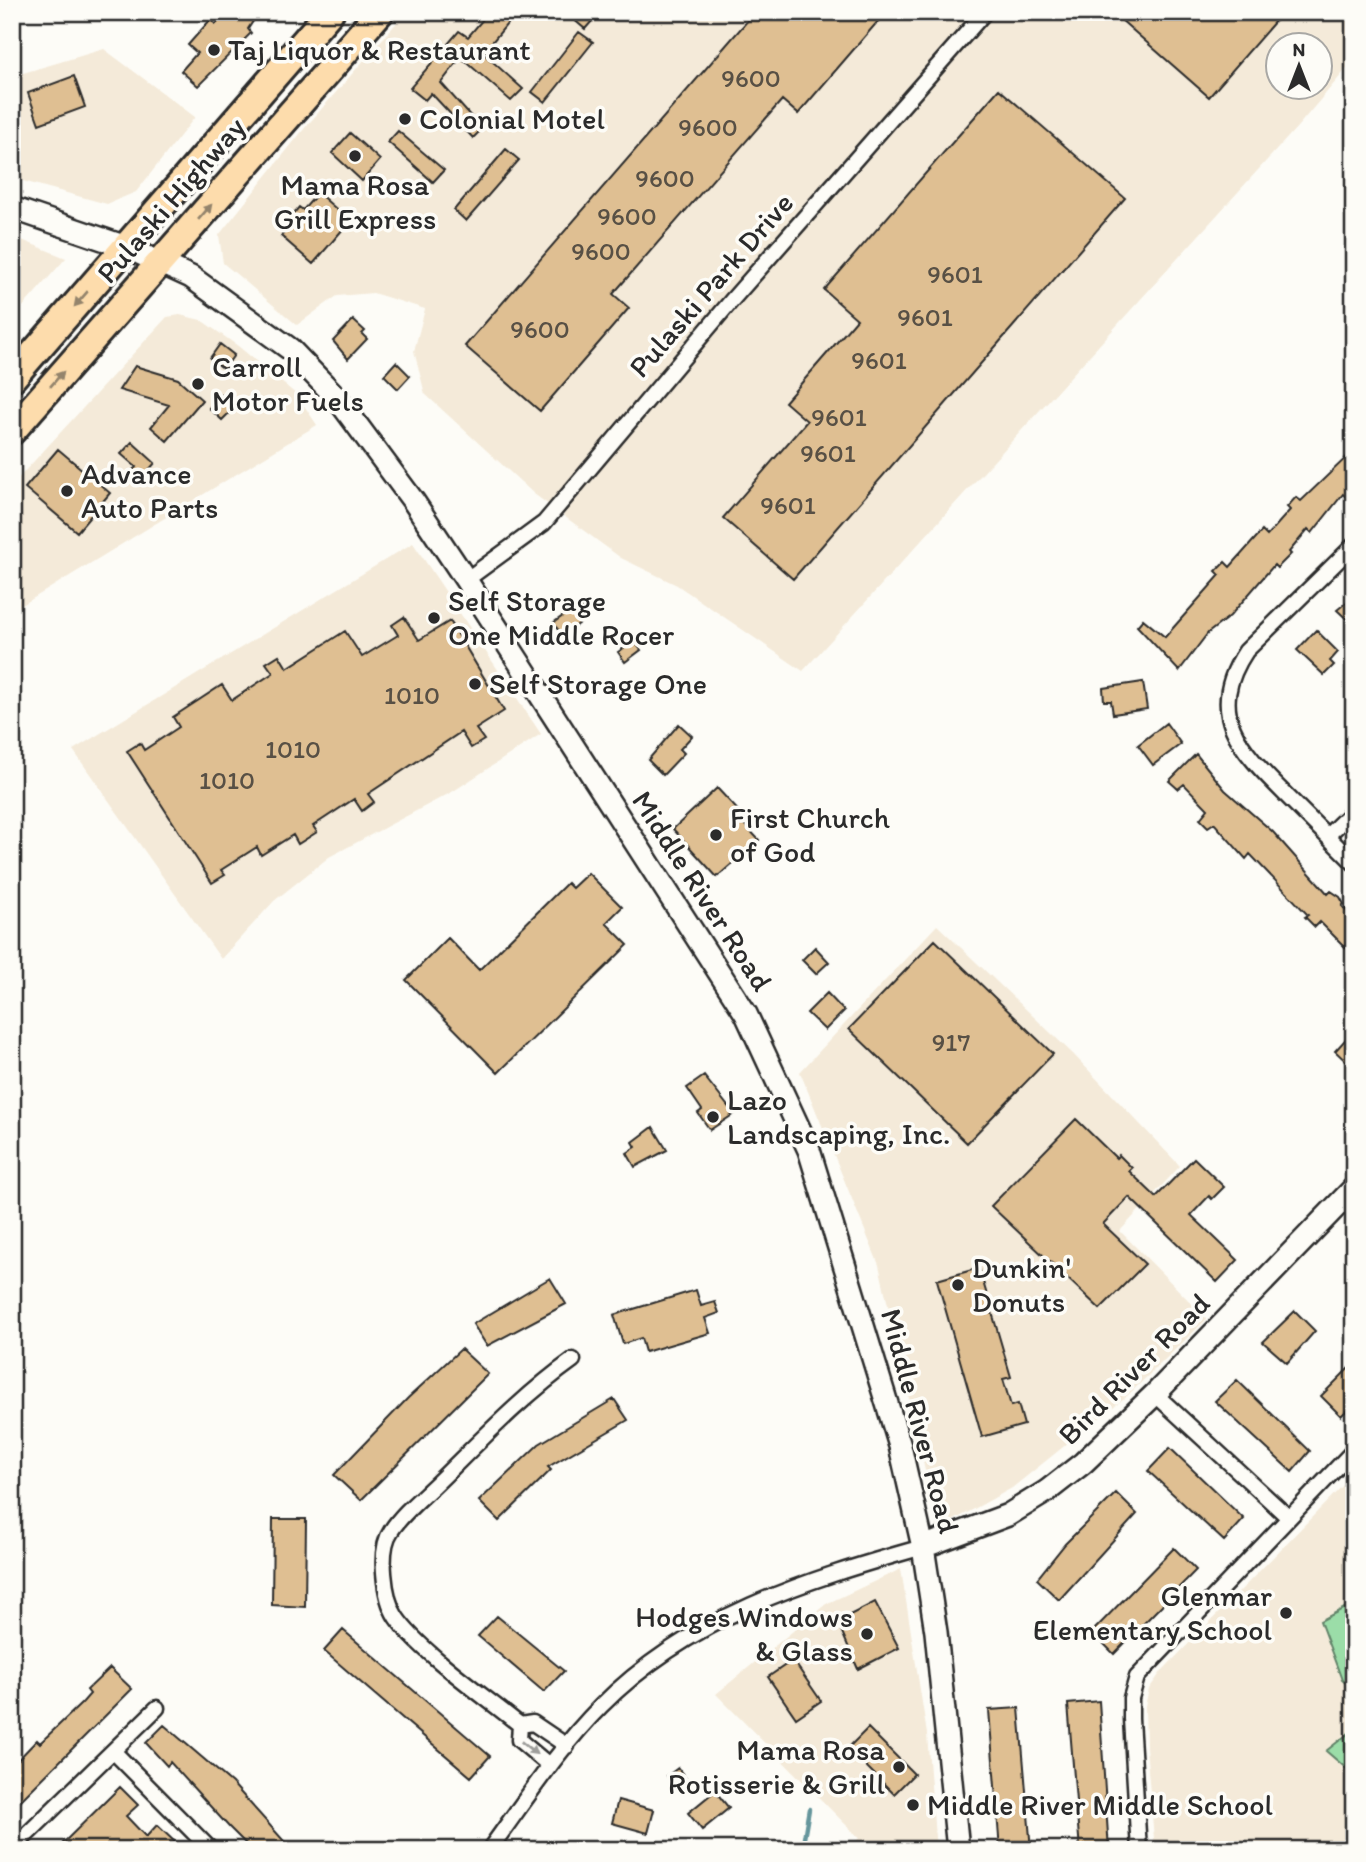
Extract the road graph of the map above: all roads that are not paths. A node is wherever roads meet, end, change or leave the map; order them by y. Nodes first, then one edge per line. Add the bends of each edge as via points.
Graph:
1 (330, 12) edge
2 (380, 12) edge
3 (985, 12) edge
4 (12, 208) edge
5 (126, 247) junction
6 (160, 263) junction
7 (12, 378) edge
8 (12, 431) edge
9 (1354, 545) edge
10 (467, 580) junction
11 (1354, 810) edge
12 (1327, 836) junction
13 (1354, 863) edge
14 (1354, 1188) edge
15 (573, 1360) dead end
16 (1155, 1394) junction
17 (1354, 1450) edge
18 (1288, 1517) junction
19 (923, 1547) junction
20 (157, 1709) dead end
21 (520, 1726) junction
22 (567, 1746) junction
23 (113, 1751) junction
24 (550, 1766) junction
25 (12, 1849) edge
26 (211, 1850) edge
27 (489, 1850) edge
28 (958, 1850) edge
29 (1139, 1850) edge

1 - 5 highway, Pulaski Highway
6 -> 2 highway, Pulaski Highway
3 - 10 street, Pulaski Park Drive via 544,523
4 - 5 street, Middle River Road
5 - 6 street, Middle River Road
5 -> 7 highway, Pulaski Highway
8 -> 6 highway, Pulaski Highway
6 - 10 street, Middle River Road via 191,277 290,348 373,445
9 - 12 street via 1246,651 1233,673 1227,698 1239,746
10 - 19 street, Middle River Road via 738,1001 768,1058 809,1150 848,1270 900,1446
11 - 12 street
12 - 13 street
14 - 16 street, Bird River Road
15 - 21 street via 542,1382 414,1506 390,1532 384,1563 387,1599 396,1617
16 - 18 street
16 - 19 street, Bird River Road via 1047,1491 1008,1515
17 - 18 street
18 - 29 street via 1137,1677 1131,1719
19 - 22 street via 767,1596 724,1616 639,1673 601,1706
19 - 28 street, Middle River Road
20 - 23 street
21 - 22 street via 533,1723
21 -> 24 street via 519,1740
22 - 24 street
23 - 25 street
23 - 26 street
24 - 27 street

